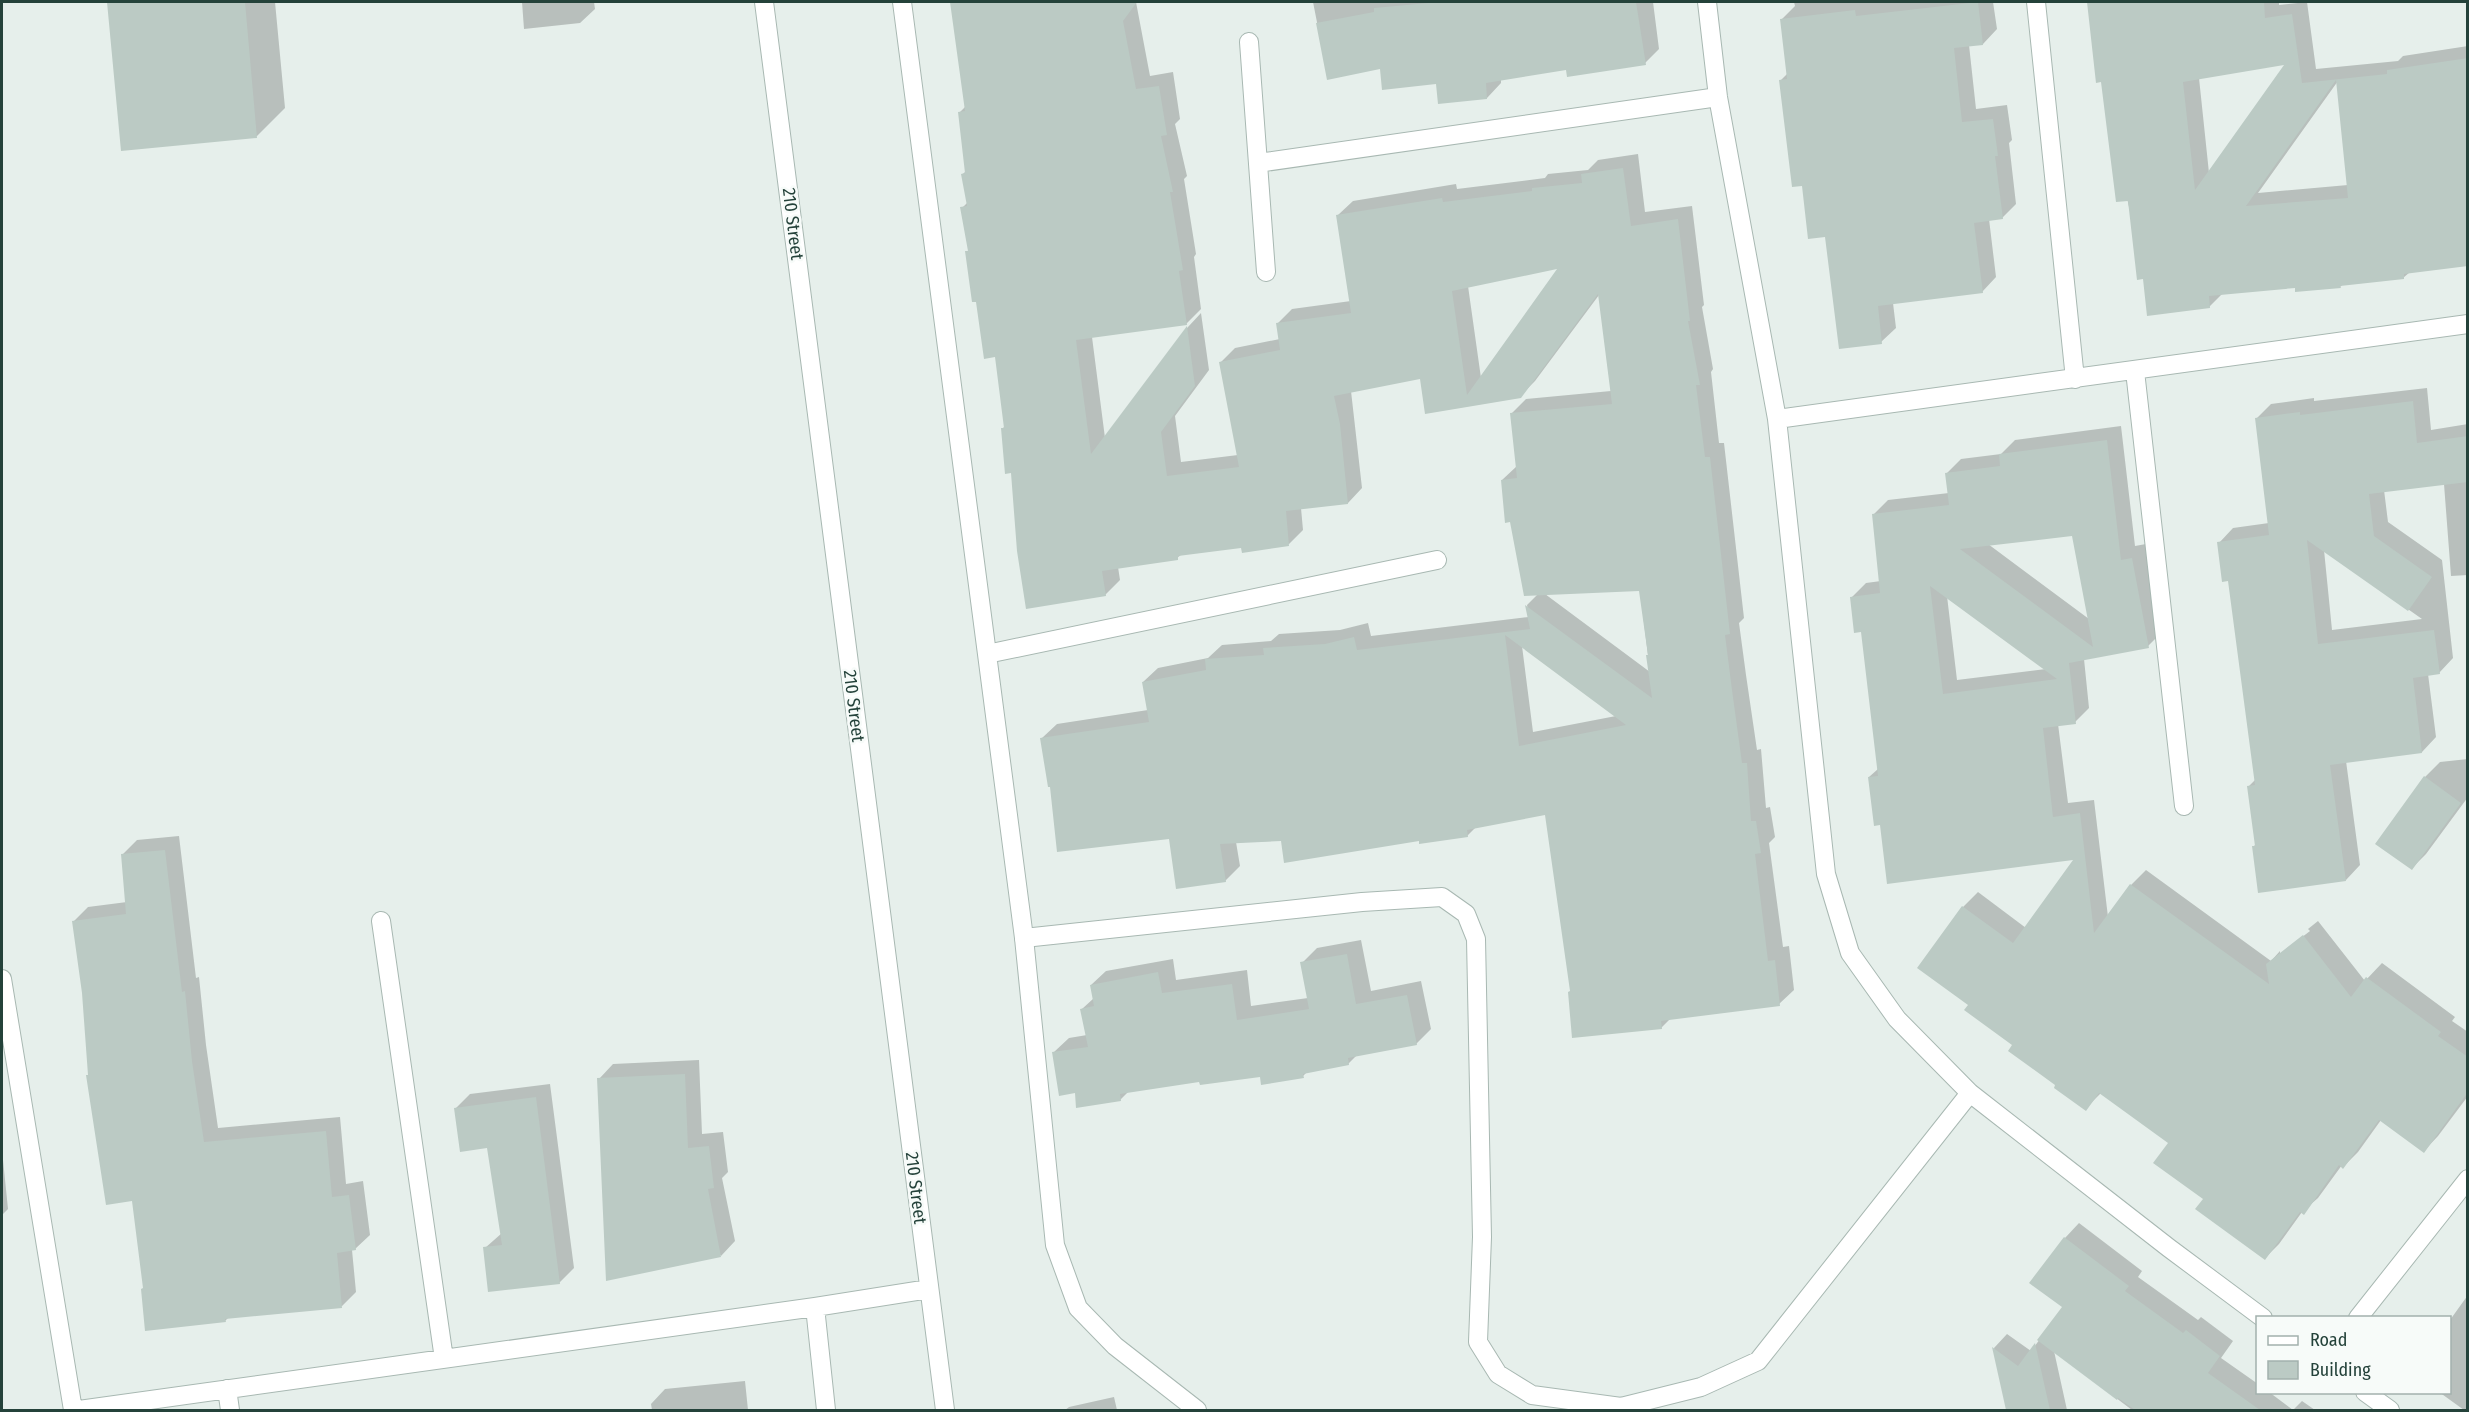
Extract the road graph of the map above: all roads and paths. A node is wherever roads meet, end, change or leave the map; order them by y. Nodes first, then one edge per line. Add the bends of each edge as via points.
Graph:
1 (764, 2) edge
2 (902, 2) edge
3 (1707, 2) edge
4 (2036, 2) edge
5 (1249, 42) dead end
6 (1718, 97) junction
7 (1258, 163) junction
8 (1266, 272) dead end
9 (2468, 324) edge
10 (2135, 370) junction
11 (2075, 379) junction
12 (1777, 419) junction
13 (1437, 560) dead end
14 (987, 654) junction
15 (2184, 806) dead end
16 (381, 921) dead end
17 (1024, 938) junction
18 (2, 979) edge
19 (1970, 1093) junction
20 (2468, 1179) edge
21 (928, 1289) junction
22 (815, 1307) junction
23 (2262, 1316) edge
24 (2359, 1316) edge
25 (444, 1359) junction
26 (227, 1389) junction
27 (2368, 1394) edge
28 (73, 1410) edge
29 (78, 1410) edge
30 (230, 1410) edge
31 (826, 1410) edge
32 (945, 1410) edge
33 (1197, 1410) edge
34 (2390, 1410) edge

1 - 21 street, 210 Street
2 - 14 street
3 - 6 street
4 - 11 street
5 - 7 street
6 - 7 street
6 - 12 street
7 - 8 street
9 - 10 street
10 - 11 street
10 - 15 street
11 - 12 street
12 - 19 street via 1826,874 1850,953 1897,1019
13 - 14 street
14 - 17 street
16 - 25 street
17 - 19 street via 1442,897 1466,914 1476,939 1482,1237 1478,1342 1498,1374 1532,1395 1621,1407 1701,1387 1758,1361
17 - 33 street via 1055,1245 1078,1308 1115,1346
18 - 28 street
19 - 23 street
20 - 24 street
21 - 22 street
21 - 32 street, 210 Street
22 - 25 street
22 - 31 street
25 - 26 street
26 - 29 street
26 - 30 street
27 - 34 street

